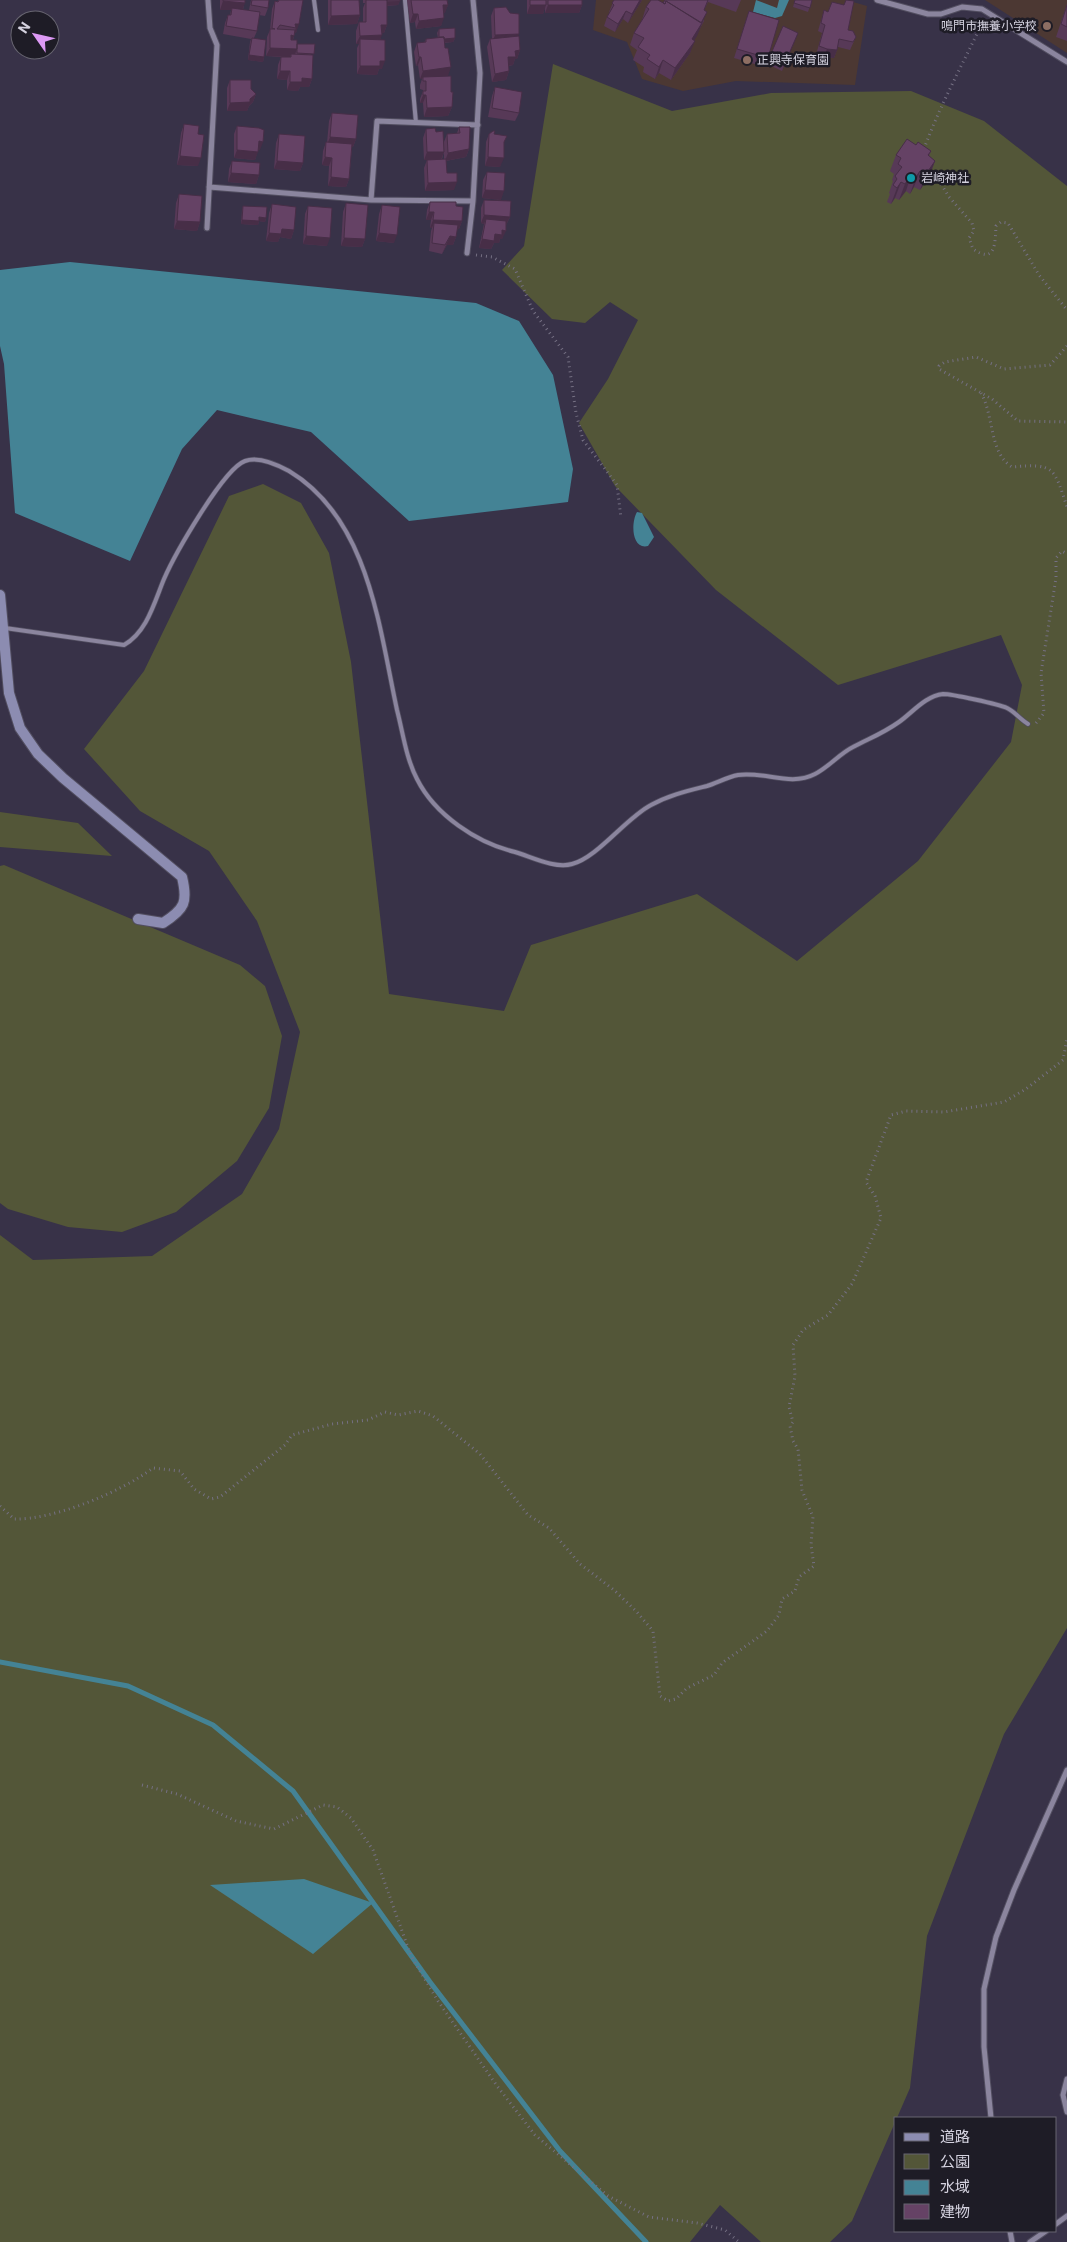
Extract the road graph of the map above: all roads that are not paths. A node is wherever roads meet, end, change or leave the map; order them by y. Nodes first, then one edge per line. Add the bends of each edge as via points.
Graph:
1 (208, 0) edge
2 (314, 0) edge
3 (405, 0) edge
4 (473, 0) edge
5 (877, 0) edge
6 (965, 0) edge
7 (962, 6) junction
8 (318, 30) dead end
9 (1067, 62) edge
10 (416, 123) junction
11 (478, 125) junction
12 (209, 187) junction
13 (371, 200) junction
14 (473, 201) junction
15 (207, 228) dead end
16 (467, 253) road end
17 (0, 594) edge
18 (2, 628) junction
19 (1028, 724) road end
20 (138, 919) dead end
21 (1067, 1770) edge
22 (1067, 2080) edge
23 (1067, 2112) edge
24 (991, 2117) edge
25 (1045, 2232) edge
26 (1030, 2242) edge

1 - 12 street via 210,28 217,45
2 - 8 lane
3 - 10 lane
4 - 11 street via 480,73
5 - 7 street via 928,14 942,14
6 - 7 street
7 - 9 street via 987,11
10 - 11 street
10 - 13 street via 377,121
11 - 14 street
12 - 13 street
12 - 15 street
13 - 14 street
14 - 16 street
17 - 18 street
18 - 19 lane via 124,645 136,638 165,576 212,494 228,473 245,461 261,460 284,468 307,482 334,514 357,550 374,604 408,754 418,781 432,801 451,819 474,836 502,849 552,864 572,865 587,857 648,806 737,775 760,775 791,781 814,774 852,748 873,740 930,698 944,694 1006,708
18 - 20 street via 10,692 20,728 38,754 182,877 186,895 179,913 163,923
21 - 24 street via 996,1937 984,1989 984,2047
22 - 23 street via 1063,2095
25 - 26 street

